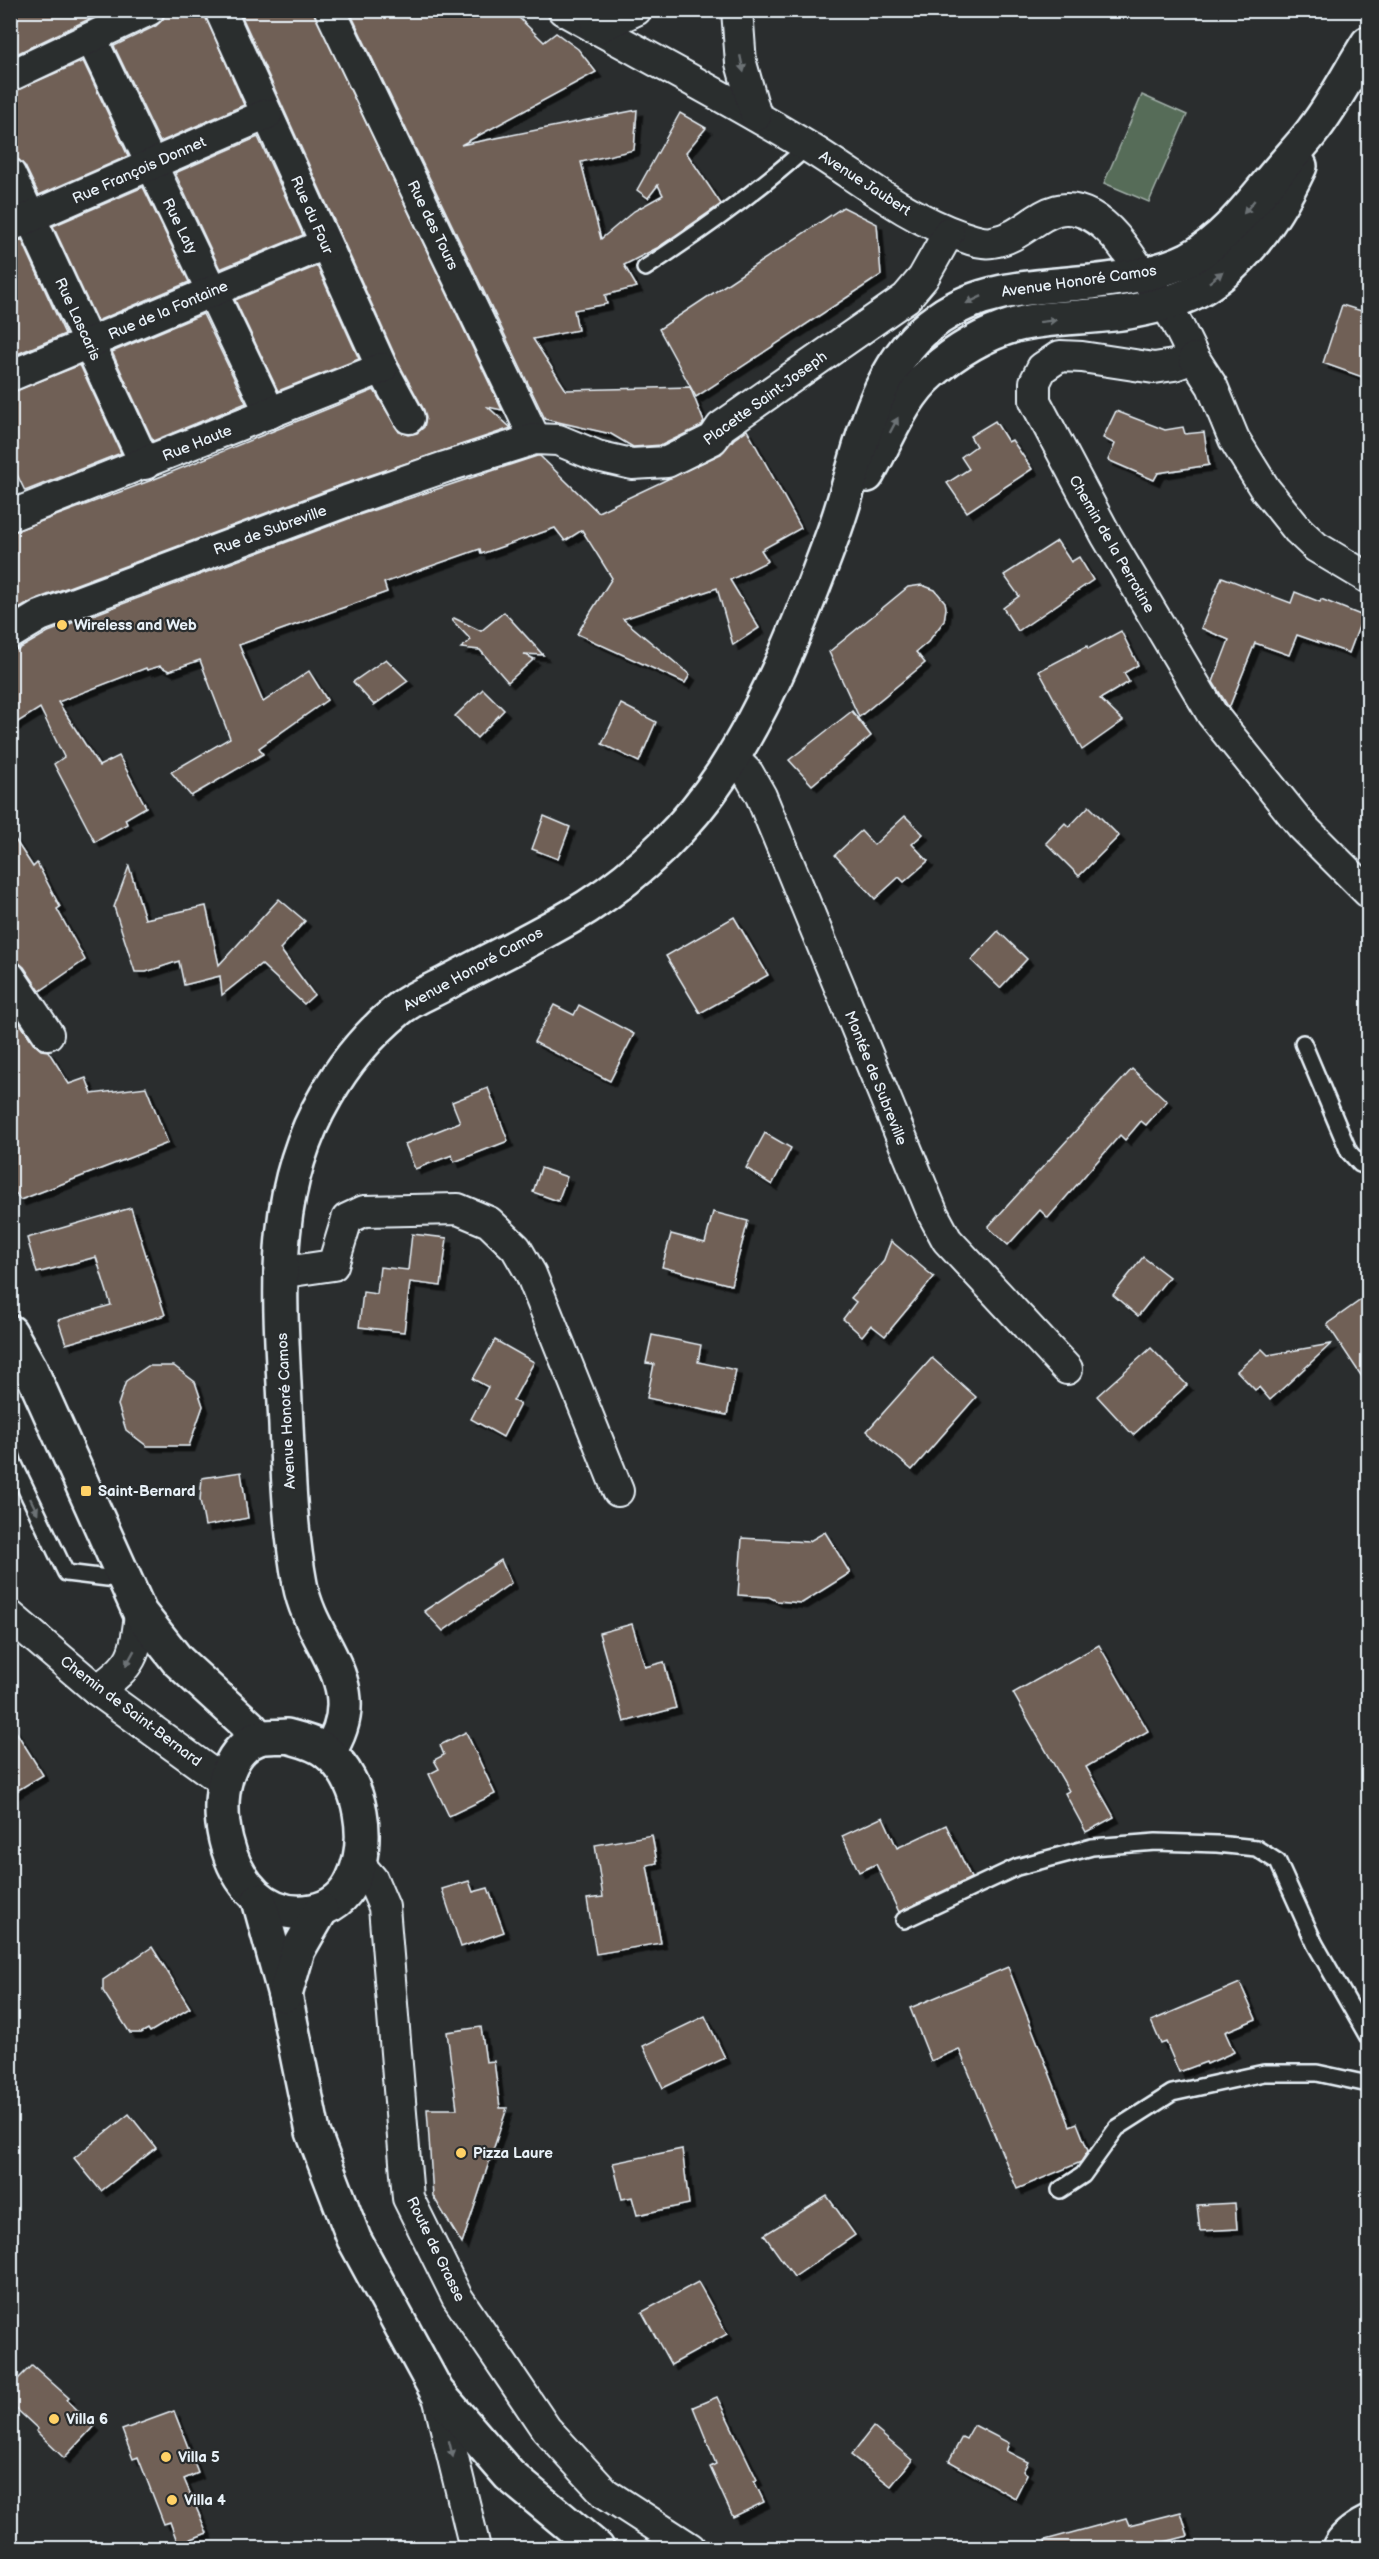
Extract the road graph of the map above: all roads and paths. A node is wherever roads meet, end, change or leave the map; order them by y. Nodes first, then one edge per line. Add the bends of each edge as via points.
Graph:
1 (149, 10) edge
2 (220, 10) edge
3 (330, 10) edge
4 (563, 10) edge
5 (636, 10) edge
6 (737, 10) edge
7 (596, 29) junction
8 (91, 38) junction
9 (1366, 51) edge
10 (10, 76) edge
11 (267, 114) junction
12 (756, 116) junction
13 (807, 147) junction
14 (150, 166) junction
15 (10, 174) edge
16 (20, 222) edge
17 (949, 232) junction
18 (325, 244) junction
19 (645, 268) dead end
20 (1153, 289) junction
21 (211, 292) junction
22 (90, 343) junction
23 (1194, 358) junction
24 (382, 368) junction
25 (10, 376) edge
26 (270, 413) junction
27 (409, 418) dead end
28 (535, 439) junction
29 (145, 464) junction
30 (14, 505) edge
31 (1368, 578) edge
32 (10, 634) edge
33 (732, 757) junction
34 (1368, 892) edge
35 (10, 977) edge
36 (48, 1035) dead end
37 (1303, 1043) dead end
38 (1368, 1167) edge
39 (279, 1273) junction
40 (10, 1332) edge
41 (1067, 1370) dead end
42 (10, 1452) edge
43 (618, 1491) dead end
44 (124, 1580) junction
45 (140, 1612) junction
46 (10, 1616) edge
47 (98, 1690) junction
48 (259, 1738) junction
49 (328, 1753) junction
50 (224, 1782) junction
51 (359, 1864) junction
52 (259, 1900) junction
53 (321, 1910) junction
54 (904, 1920) dead end
55 (285, 1995) junction
56 (1368, 2037) edge
57 (1368, 2084) edge
58 (1060, 2190) dead end
59 (437, 2392) junction
60 (1368, 2523) edge
61 (475, 2548) edge
62 (597, 2548) edge
63 (690, 2548) edge
64 (1339, 2548) edge

1 - 8 street
2 - 11 street, Rue du Four
3 - 28 street, Rue des Tours
4 - 7 street, Avenue Jaubert
5 - 7 street
6 -> 12 street via 741,63
7 - 12 street, Avenue Jaubert
8 - 10 street
8 - 14 street, Rue Laty
9 - 20 street, Avenue Honoré Camos via 1314,130 1299,167 1264,230 1201,289
11 - 14 street, Rue François Donnet
11 - 18 street, Rue du Four
12 - 13 street, Avenue Jaubert
13 - 17 street, Avenue Jaubert via 903,210
13 - 19 lane via 706,227
14 - 16 street, Rue François Donnet
14 - 21 street, Rue Laty
15 - 16 street, Rue Lascaris
16 - 22 street, Rue Lascaris
17 - 20 street, Avenue Jaubert via 977,242 992,242 1013,235 1050,211 1079,211 1093,217 1118,238
17 - 28 street, Placette Saint-Joseph via 923,278 906,298 721,427 713,439 676,458 632,464 597,456 558,440
18 - 21 street, Rue de la Fontaine
18 - 24 street, Rue du Four
20 - 23 street
20 - 33 street, Avenue Honoré Camos via 1131,312 1016,325 959,351 930,373 904,405 834,531 767,695
21 - 22 street, Rue de la Fontaine
21 - 26 street, Rue Laty
22 - 25 street, Rue de la Fontaine
22 - 29 street, Rue Lascaris
23 - 31 street via 1264,489 1317,547
23 - 34 street, Chemin de la Perrotine via 1154,368 1060,356 1042,368 1035,382 1035,401 1106,536 1212,714 1302,826
24 - 26 street, Rue Haute
24 - 27 street, Rue du Four
26 - 29 street, Rue Haute
28 - 32 street, Rue de Subreville via 336,505 40,616
29 - 30 street, Rue Haute
33 - 39 street, Avenue Honoré Camos via 693,815 647,861 589,906 401,1007 348,1062 309,1125 295,1164
33 - 41 street, Montée de Subreville via 748,773 761,796 947,1240
35 - 36 street
37 - 38 lane via 1349,1152
39 - 43 street via 333,1265 347,1219 364,1211 458,1209 489,1222 516,1248 531,1274
39 - 49 street, Avenue Honoré Camos via 290,1506 301,1591 341,1678 344,1703 336,1740
40 - 44 street via 30,1368
42 -> 44 lane via 66,1573
44 - 45 street
45 -> 47 street via 137,1643 130,1661
45 - 48 street via 178,1661
46 - 47 street, Chemin de Saint-Bernard
47 - 50 street, Chemin de Saint-Bernard
48 - 49 street via 286,1736 309,1742
48 - 50 street via 241,1751
49 - 51 street via 347,1775 355,1796 362,1827
50 - 52 street via 224,1833 233,1863
51 - 53 street via 341,1899
51 - 63 street, Route de Grasse via 372,1879 384,1907 408,2198 458,2297 546,2429 605,2493
52 - 53 street via 279,1910
52 - 55 street
53 - 55 street via 298,1950
54 - 56 lane via 1017,1867 1092,1847 1156,1842 1256,1848 1278,1862 1315,1944
55 - 59 street via 313,2132 354,2240
57 - 58 lane via 1317,2073 1264,2073 1172,2093 1117,2128 1083,2175
59 -> 61 street
59 - 62 street via 509,2475
60 - 64 street via 1356,2529

